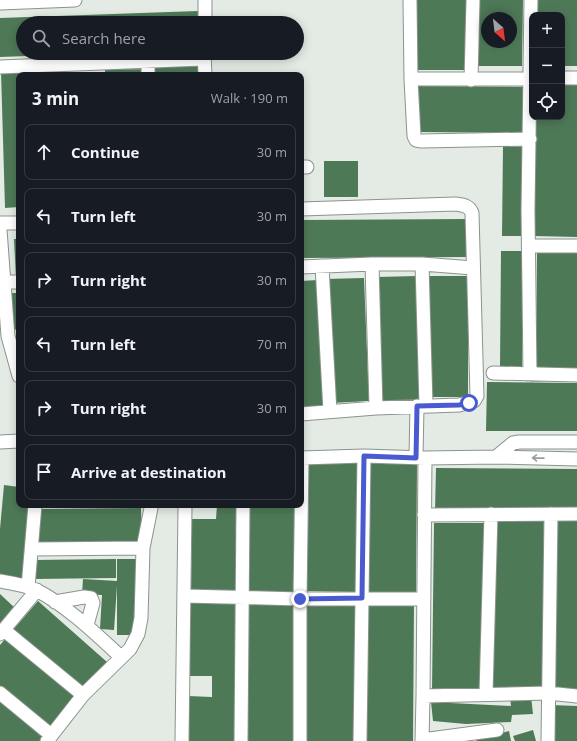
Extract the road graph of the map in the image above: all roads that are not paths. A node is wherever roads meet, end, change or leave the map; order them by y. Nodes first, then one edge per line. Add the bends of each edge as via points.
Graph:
1 (74, 0) edge
2 (205, 0) edge
3 (410, 0) edge
4 (473, 0) edge
5 (531, 0) edge
6 (0, 3) edge
7 (205, 16) edge
8 (532, 48) edge
9 (159, 60) edge
10 (204, 60) edge
11 (148, 61) junction
12 (0, 67) edge
13 (98, 69) edge
14 (50, 70) edge
15 (148, 72) edge
16 (205, 72) edge
17 (565, 78) edge
18 (577, 78) edge
19 (411, 79) junction
20 (529, 79) edge
21 (472, 80) junction
22 (532, 84) edge
23 (530, 139) junction
24 (304, 209) edge
25 (0, 223) edge
26 (16, 223) edge
27 (0, 230) edge
28 (529, 246) junction
29 (577, 246) edge
30 (372, 264) junction
31 (422, 264) junction
32 (322, 266) junction
33 (304, 267) edge
34 (473, 268) junction
35 (5, 282) junction
36 (16, 282) edge
37 (13, 336) edge
38 (16, 356) edge
39 (493, 373) dead end
40 (530, 375) junction
41 (577, 375) edge
42 (421, 406) junction
43 (376, 408) junction
44 (330, 412) junction
45 (304, 414) edge
46 (16, 441) edge
47 (0, 442) edge
48 (577, 442) edge
49 (419, 454) junction
50 (364, 456) junction
51 (498, 456) junction
52 (304, 458) edge
53 (577, 459) edge
54 (35, 508) edge
55 (151, 508) edge
56 (185, 508) edge
57 (243, 508) edge
58 (301, 508) edge
59 (491, 514) junction
60 (552, 514) junction
61 (577, 514) edge
62 (424, 515) junction
63 (143, 548) junction
64 (32, 549) junction
65 (0, 581) edge
66 (32, 588) junction
67 (184, 596) junction
68 (242, 597) junction
69 (362, 598) junction
70 (300, 599) junction
71 (424, 599) junction
72 (55, 602) junction
73 (86, 626) junction
74 (2, 632) edge
75 (121, 657) junction
76 (0, 693) edge
77 (548, 693) junction
78 (486, 694) junction
79 (83, 696) junction
80 (423, 696) junction
81 (577, 696) edge
82 (497, 730) dead end
83 (49, 738) edge
84 (422, 740) edge
85 (182, 741) edge
86 (241, 741) edge
87 (300, 741) edge
88 (360, 741) edge
89 (548, 741) edge

1 - 6 street
2 - 7 street
3 - 19 street
4 - 21 street
5 - 8 street
9 - 11 street
10 - 16 street
11 - 13 street
11 - 15 street
12 - 14 street
13 - 14 street
17 - 18 street
19 - 21 street
19 - 23 street via 416,140
20 - 21 street
22 - 23 street
23 - 28 street
24 - 34 street via 463,205 472,213
25 - 26 street
27 - 35 street
28 - 29 street
28 - 40 street
30 - 31 street
30 - 32 street
30 - 43 street
31 - 34 street
31 - 42 street
32 - 33 street
32 - 44 street
34 - 42 street via 476,399 459,405
35 - 36 street
35 - 37 street via 6,317
37 - 38 street
39 - 40 street
40 - 41 street
42 - 43 street
42 - 49 street via 416,425
43 - 44 street
44 - 45 street
46 - 47 street
48 - 51 street via 519,442
49 - 50 street
49 - 51 street
49 - 62 street
50 - 52 street
50 - 69 street
53 -> 51 street
54 - 64 street
55 - 63 street
56 - 67 street
57 - 68 street
58 - 70 street
59 - 60 street
59 - 62 street
59 - 78 street
60 - 61 street
60 - 77 street
62 - 71 street
63 - 64 street
63 - 75 street via 140,627 130,649
64 - 66 street
65 - 66 street
66 - 72 street
66 - 74 street
67 - 68 street
67 - 85 street
68 - 70 street
68 - 86 street
69 - 70 street
69 - 71 street
69 - 88 street
70 - 87 street
71 - 80 street
72 - 73 street
72 - 73 street via 91,598 93,603
73 - 75 street
74 - 79 street
75 - 79 street
76 - 83 street
77 - 78 street
77 - 81 street
77 - 89 street
78 - 80 street
79 - 83 street
80 - 84 street
82 - 84 street

